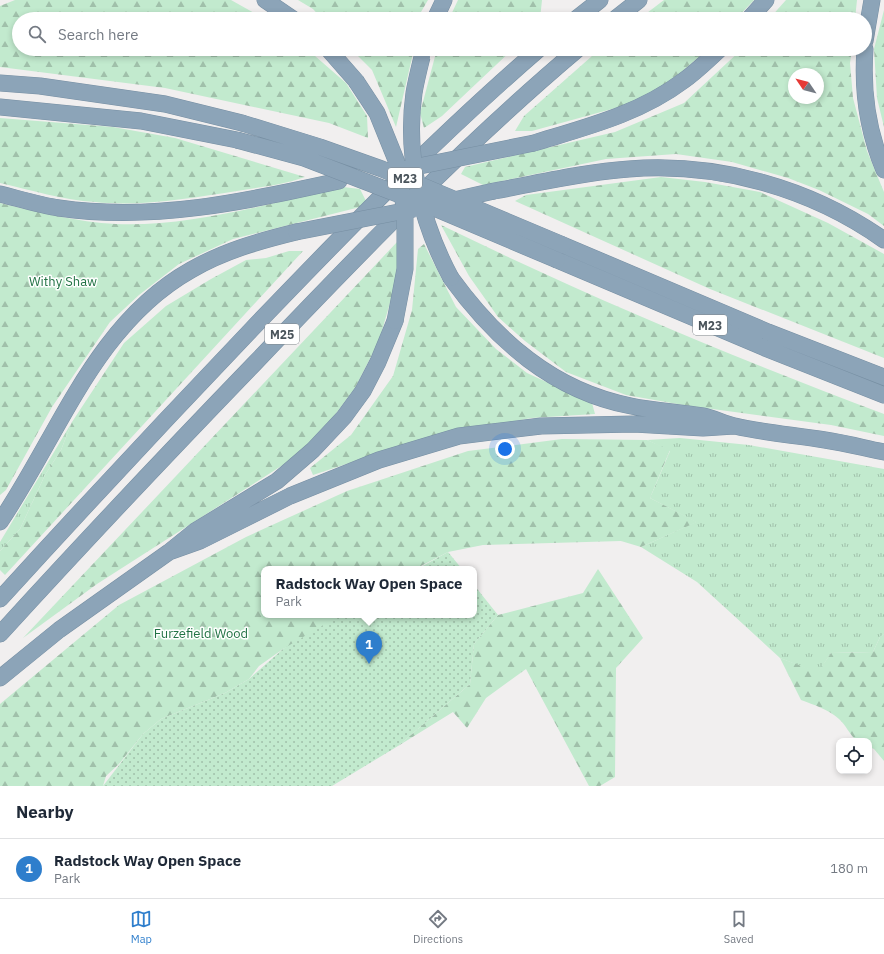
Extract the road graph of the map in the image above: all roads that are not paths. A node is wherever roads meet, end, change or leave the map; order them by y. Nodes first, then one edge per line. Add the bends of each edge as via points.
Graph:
1 (265, 0) edge
2 (444, 0) edge
3 (600, 0) edge
4 (639, 0) edge
5 (766, 0) edge
6 (872, 0) edge
7 (283, 12) edge
8 (438, 12) edge
9 (585, 12) edge
10 (624, 12) edge
11 (755, 12) edge
12 (870, 12) edge
13 (334, 56) edge
14 (422, 56) edge
15 (532, 56) edge
16 (570, 56) edge
17 (712, 56) edge
18 (864, 56) edge
19 (0, 83) edge
20 (0, 107) edge
21 (884, 170) edge
22 (0, 194) edge
23 (884, 240) edge
24 (884, 377) edge
25 (884, 395) edge
26 (734, 426) junction
27 (884, 452) edge
28 (0, 522) edge
29 (169, 552) junction
30 (0, 599) edge
31 (0, 634) edge
32 (0, 678) edge

1 - 7 highway
2 - 8 highway
3 - 9 highway
4 - 10 highway
5 - 11 highway
6 - 12 highway
13 - 29 highway, bridge via 356,81 377,113 396,160 405,212 405,269 395,321 363,391 344,417 313,450 277,481 195,531
14 - 26 highway, bridge via 414,94 414,166 428,228 437,251 451,278 478,314 502,339 533,364 567,384 599,398 630,406 705,416
15 - 30 highway, M25 via 434,144 337,240
16 - 31 highway, M25 via 501,116 390,223 214,405
17 - 22 highway, bridge via 683,82 642,106 596,124 534,143 247,201 188,210 121,213 58,208
18 - 21 highway via 867,114
19 - 24 highway, M23, bridge via 40,86 165,104 242,123 320,147 382,169 761,329
20 - 25 highway, M23, bridge via 141,121 237,140 312,161 434,208 765,348
23 - 28 highway, bridge via 854,220 795,193 768,184 714,172 655,168 571,176 255,242 222,254 184,274 143,305 123,325 93,366
26 - 27 highway
26 - 29 highway via 541,426 459,436 379,460 290,496 200,541
29 - 32 highway via 59,630

